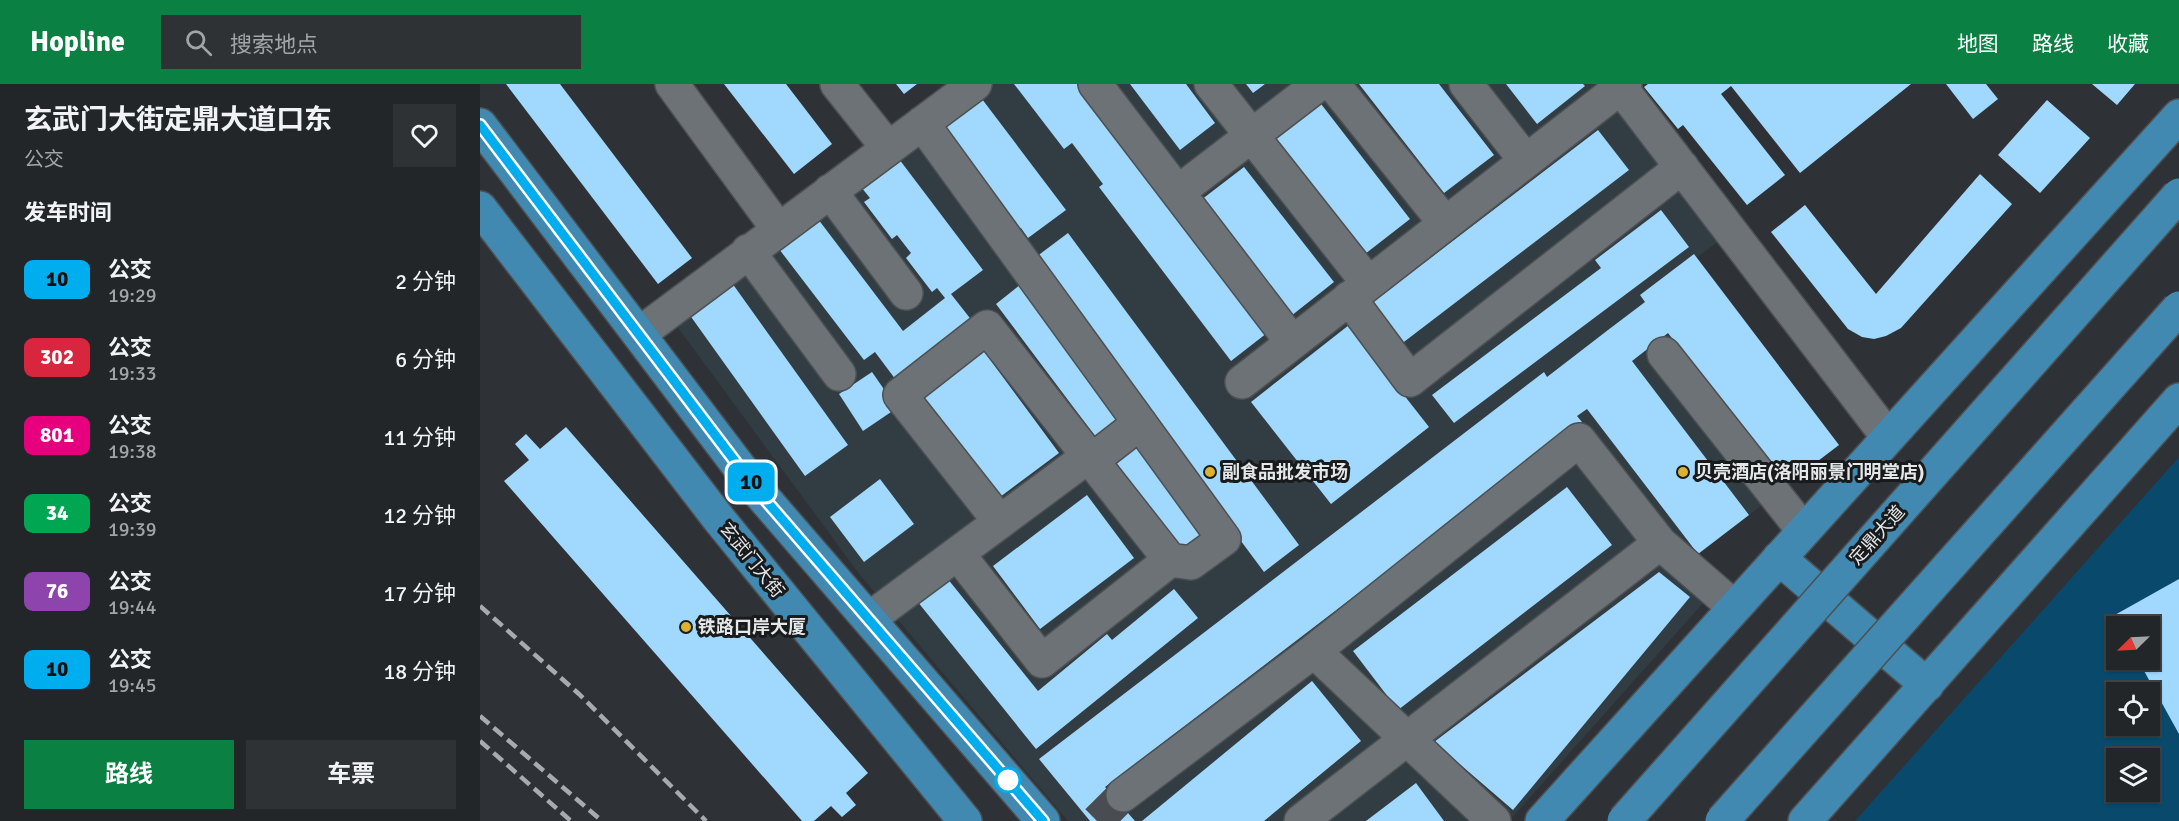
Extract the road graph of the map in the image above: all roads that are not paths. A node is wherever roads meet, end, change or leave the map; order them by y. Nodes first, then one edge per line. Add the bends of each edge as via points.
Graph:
1 (672, 84) edge
2 (837, 84) edge
3 (975, 84) edge
4 (1095, 84) edge
5 (1212, 84) edge
6 (1319, 84) edge
7 (1333, 84) edge
8 (1466, 84) edge
9 (1621, 85) edge
10 (2179, 116) edge
11 (922, 123) junction
12 (480, 125) edge
13 (1252, 135) junction
14 (888, 148) junction
15 (1526, 161) junction
16 (1682, 167) junction
17 (830, 191) junction
18 (1178, 192) junction
19 (2179, 195) edge
20 (480, 208) edge
21 (1445, 224) junction
22 (778, 229) junction
23 (748, 251) junction
24 (1359, 291) junction
25 (906, 293) dead end
26 (2179, 308) edge
27 (639, 334) junction
28 (1292, 342) junction
29 (1664, 354) dead end
30 (839, 374) dead end
31 (1242, 382) dead end
32 (2179, 400) edge
33 (1140, 423) junction
34 (1888, 436) junction
35 (1089, 458) junction
36 (1000, 522) junction
37 (1803, 531) junction
38 (1660, 543) junction
39 (957, 554) junction
40 (1779, 558) junction
41 (1170, 560) junction
42 (1734, 608) junction
43 (868, 619) junction
44 (1314, 651) junction
45 (1927, 685) junction
46 (1406, 739) junction
47 (1123, 795) tunnel mouth
48 (966, 821) edge
49 (1043, 821) edge
50 (1301, 821) edge
51 (1494, 821) edge
52 (1542, 821) edge
53 (1624, 821) edge
54 (1722, 821) edge
55 (1805, 821) edge

1 - 22 lane
2 - 14 lane
3 - 11 lane
4 - 18 lane
5 - 13 lane
6 - 13 lane
7 - 21 lane
8 - 15 lane
9 - 15 lane
9 - 16 lane
10 - 34 main road
11 - 14 lane
11 - 33 lane
12 - 27 main road
13 - 18 lane
13 - 24 lane
14 - 17 lane
15 - 21 lane
16 - 24 lane via 1410,380
16 - 34 lane
17 - 22 lane
17 - 25 lane
18 - 28 lane
19 - 53 main road, 定鼎大道, bridge
20 - 48 main road, 玄武门大街 via 718,518
21 - 24 lane
22 - 23 lane
23 - 27 lane
23 - 30 lane
24 - 28 lane
26 - 54 main road, bridge
27 - 43 main road via 756,489
28 - 31 lane
29 - 37 lane
32 - 45 main road
33 - 35 lane
33 - 41 lane via 1224,539 1191,563
34 - 37 main road
35 - 36 lane
35 - 36 lane via 987,327 900,395
35 - 41 lane
36 - 39 lane
37 - 40 main road
38 - 42 lane
38 - 44 lane via 1579,440
38 - 46 lane
39 - 41 lane via 1042,661
39 - 43 lane
40 - 42 main road
40 - 45 main road
42 - 52 main road
43 - 49 main road
44 - 46 lane
44 - 47 lane
45 - 55 main road
46 - 50 lane
46 - 51 lane

